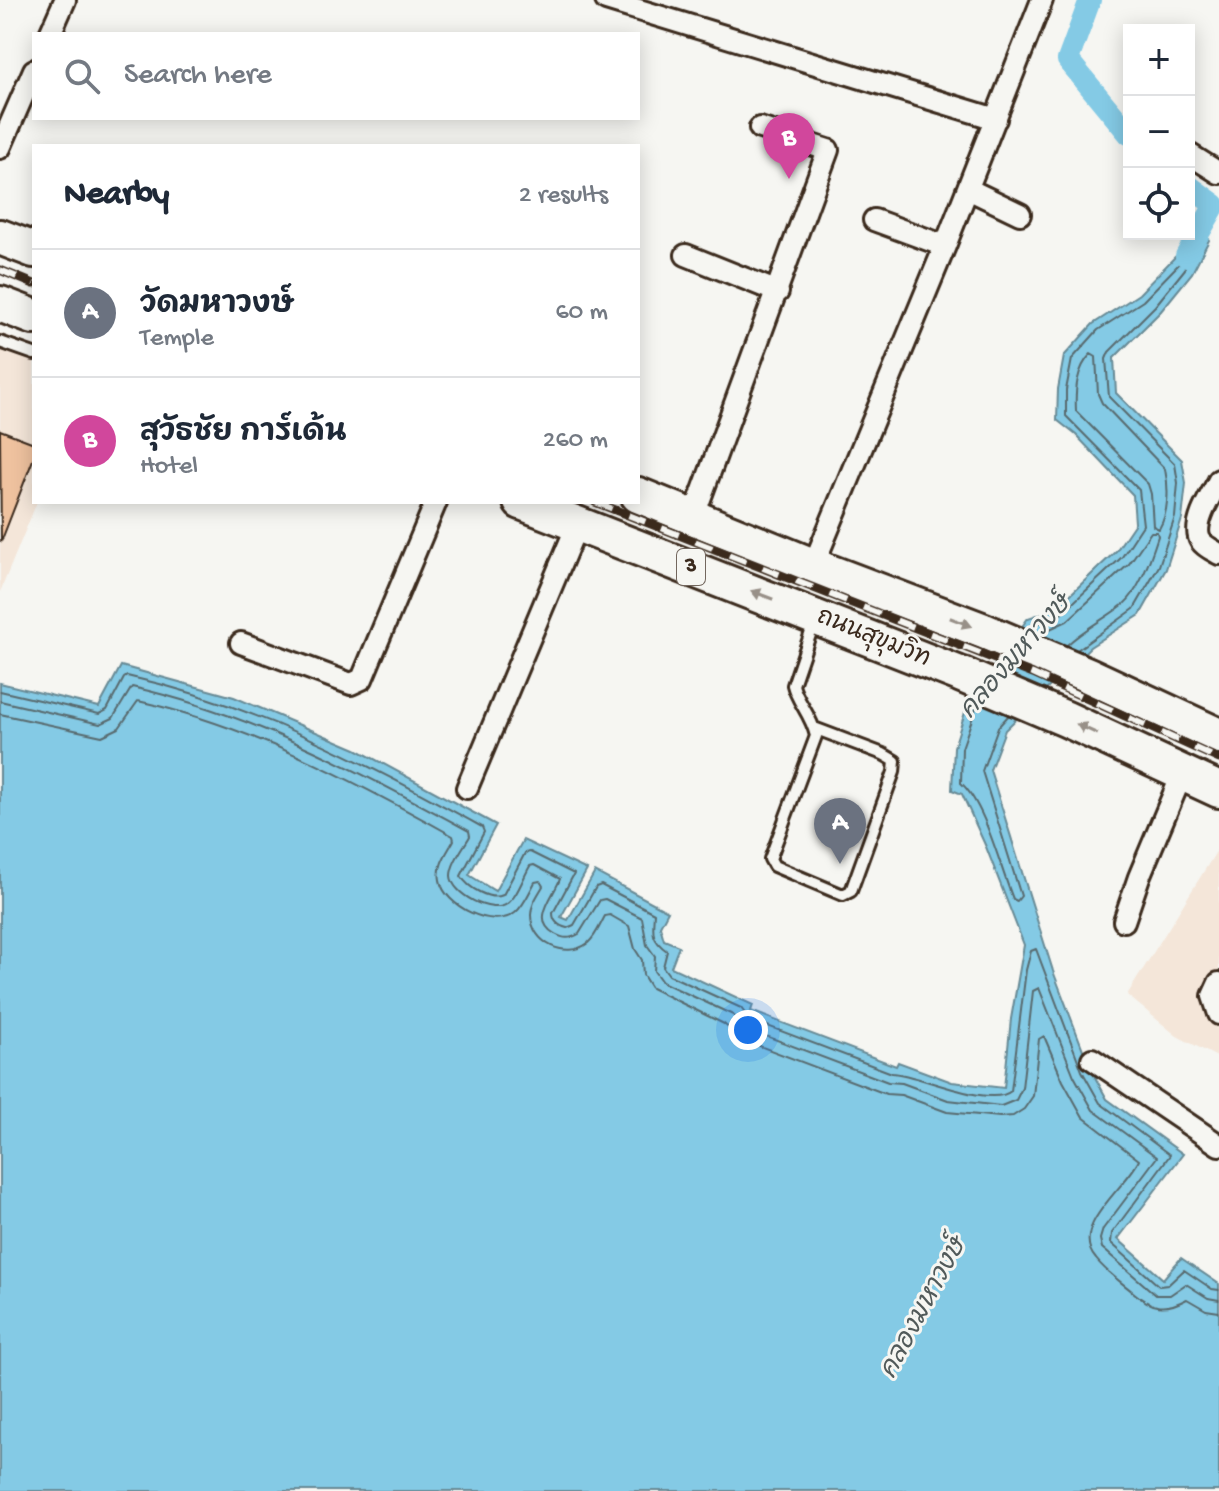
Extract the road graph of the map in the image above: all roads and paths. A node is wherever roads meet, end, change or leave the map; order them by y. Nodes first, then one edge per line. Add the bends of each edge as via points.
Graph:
1 (65, 0) edge
2 (606, 0) edge
3 (1042, 0) edge
4 (51, 32) edge
5 (32, 75) edge
6 (996, 119) junction
7 (760, 128) dead end
8 (0, 148) edge
9 (1195, 158) edge
10 (1219, 173) edge
11 (968, 189) junction
12 (1020, 214) dead end
13 (874, 220) dead end
14 (0, 237) edge
15 (945, 246) junction
16 (32, 249) edge
17 (686, 255) dead end
18 (778, 292) junction
19 (0, 304) edge
20 (32, 316) edge
21 (0, 342) edge
22 (32, 353) edge
23 (1219, 480) edge
24 (640, 496) edge
25 (435, 504) edge
26 (526, 504) edge
27 (693, 518) junction
28 (578, 523) junction
29 (1219, 554) edge
30 (813, 566) junction
31 (816, 616) junction
32 (241, 643) dead end
33 (814, 728) junction
34 (1204, 729) edge
35 (1171, 767) junction
36 (467, 788) dead end
37 (1219, 790) edge
38 (1124, 921) dead end
39 (1219, 983) edge
40 (1219, 1014) edge
41 (1092, 1059) dead end
42 (1219, 1145) edge

1 - 4 street
2 - 6 street
3 - 6 street
5 - 8 street
6 - 11 street
7 - 18 street via 828,150
9 - 10 street
11 - 12 street
11 - 15 street
13 - 15 street
14 - 16 highway
15 - 30 street
17 - 18 street
18 - 27 street
19 - 20 highway
21 - 22 lane
23 - 29 street via 1200,521 1199,537
24 - 27 highway, ถนนสุขุมวิท / 3
25 - 32 street via 362,679 351,684
26 - 28 highway, ถนนสุขุมวิท / 3
27 - 30 highway, ถนนสุขุมวิท / 3
31 -> 28 highway, ถนนสุขุมวิท / 3
28 - 36 street
30 -> 34 highway, ถนนสุขุมวิท / 3 via 1075,669
31 - 33 lane via 793,685
35 -> 31 highway, ถนนสุขุมวิท / 3
33 - 33 lane via 895,761 851,891 843,895 774,866 770,859 816,736
35 - 37 highway, ถนนสุขุมวิท / 3
35 - 38 street
39 - 40 street via 1213,996
41 - 42 street

